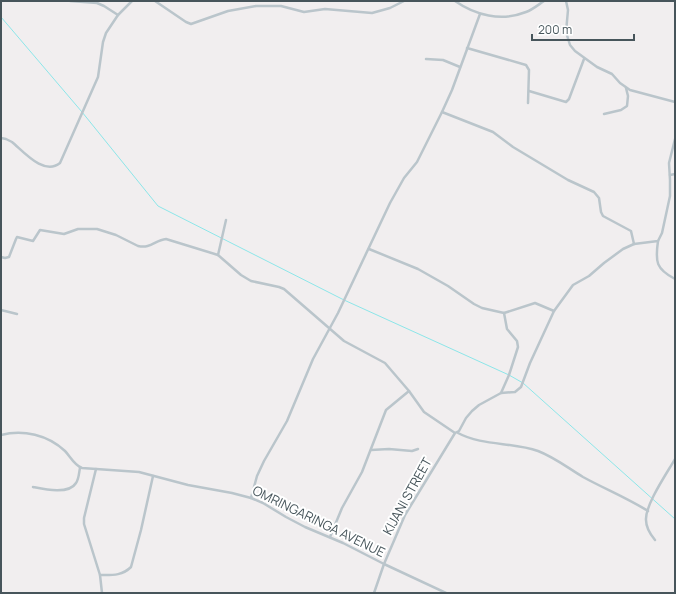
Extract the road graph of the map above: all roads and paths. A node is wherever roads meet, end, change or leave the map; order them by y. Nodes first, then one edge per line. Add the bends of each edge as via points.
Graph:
1 (70, 1) edge
2 (132, 1) edge
3 (155, 1) edge
4 (404, 1) edge
5 (455, 1) edge
6 (544, 1) edge
7 (566, 1) edge
8 (480, 14) junction
9 (118, 16) junction
10 (467, 48) junction
11 (426, 59) dead end
12 (584, 59) junction
13 (460, 67) junction
14 (626, 88) junction
15 (529, 91) junction
16 (675, 102) edge
17 (528, 103) dead end
18 (442, 112) junction
19 (604, 114) dead end
20 (1, 138) edge
21 (675, 139) edge
22 (675, 174) edge
23 (670, 175) junction
24 (226, 220) dead end
25 (658, 241) junction
26 (634, 244) junction
27 (369, 249) junction
28 (218, 255) junction
29 (1, 257) edge
30 (675, 279) edge
31 (1, 310) edge
32 (554, 311) junction
33 (504, 312) junction
34 (17, 314) dead end
35 (329, 329) junction
36 (409, 391) junction
37 (501, 393) junction
38 (457, 433) junction
39 (1, 435) edge
40 (418, 449) dead end
41 (371, 450) junction
42 (675, 459) edge
43 (80, 468) junction
44 (96, 469) junction
45 (153, 476) junction
46 (33, 486) dead end
47 (251, 498) junction
48 (648, 511) junction
49 (330, 537) junction
50 (655, 540) dead end
51 (384, 564) junction
52 (100, 575) junction
53 (102, 593) edge
54 (374, 593) edge
55 (446, 593) edge

1 - 9 street via 97,3
2 - 9 street
3 - 4 street via 190,24 228,11 256,6 281,6 304,12 325,9 372,13
5 - 8 street
6 - 8 street via 526,12 514,15 498,17
7 - 12 street via 568,40
8 - 10 street
9 - 20 street via 103,42 95,86 60,163 52,167 42,166 12,142
10 - 13 street
10 - 15 street via 526,65 529,70
11 - 13 street via 443,60
12 - 14 street via 612,74
12 - 15 street via 568,101
13 - 18 street
14 - 16 street
14 - 19 street via 627,106
15 - 17 street
18 - 26 street via 493,132 568,180 594,192 599,198 602,214 631,231
18 - 27 street via 417,162 404,178 390,203
21 - 23 street via 669,158
22 - 23 street
23 - 25 street via 670,196
24 - 28 street
25 - 26 street
25 - 30 street via 658,267
26 - 32 street via 573,285
27 - 33 street via 418,269 474,304 488,310
27 - 35 street
28 - 29 street via 166,239 149,246 138,246 103,230 81,228 64,234 40,230 33,241 18,237 10,257
28 - 35 street via 247,280 284,289
31 - 34 street
32 - 33 street via 535,303
32 - 37 street, KIJANI STREET via 521,388 514,392
33 - 37 street via 507,329 517,341 518,347
35 - 36 street via 344,341 385,363
35 - 47 street via 313,359 287,421 257,476
36 - 38 street via 424,412
36 - 41 street via 386,410
37 - 38 street, KIJANI STREET via 472,411
38 - 48 street via 544,454
38 - 51 street, KIJANI STREET via 405,515
39 - 43 street via 19,433 45,438 59,446
40 - 41 street
41 - 49 street
42 - 48 street
43 - 44 street, OMRINGARINGA AVENUE
43 - 46 street via 77,483 68,489 51,490
44 - 45 street, OMRINGARINGA AVENUE via 138,472
44 - 52 street via 84,524
45 - 47 street, OMRINGARINGA AVENUE
45 - 52 street via 131,567 118,574
47 - 49 street, OMRINGARINGA AVENUE via 305,527
48 - 50 street via 646,523
49 - 51 street, OMRINGARINGA AVENUE
51 - 54 street, KIJANI STREET
51 - 55 street, OMRINGARINGA AVENUE
52 - 53 street

